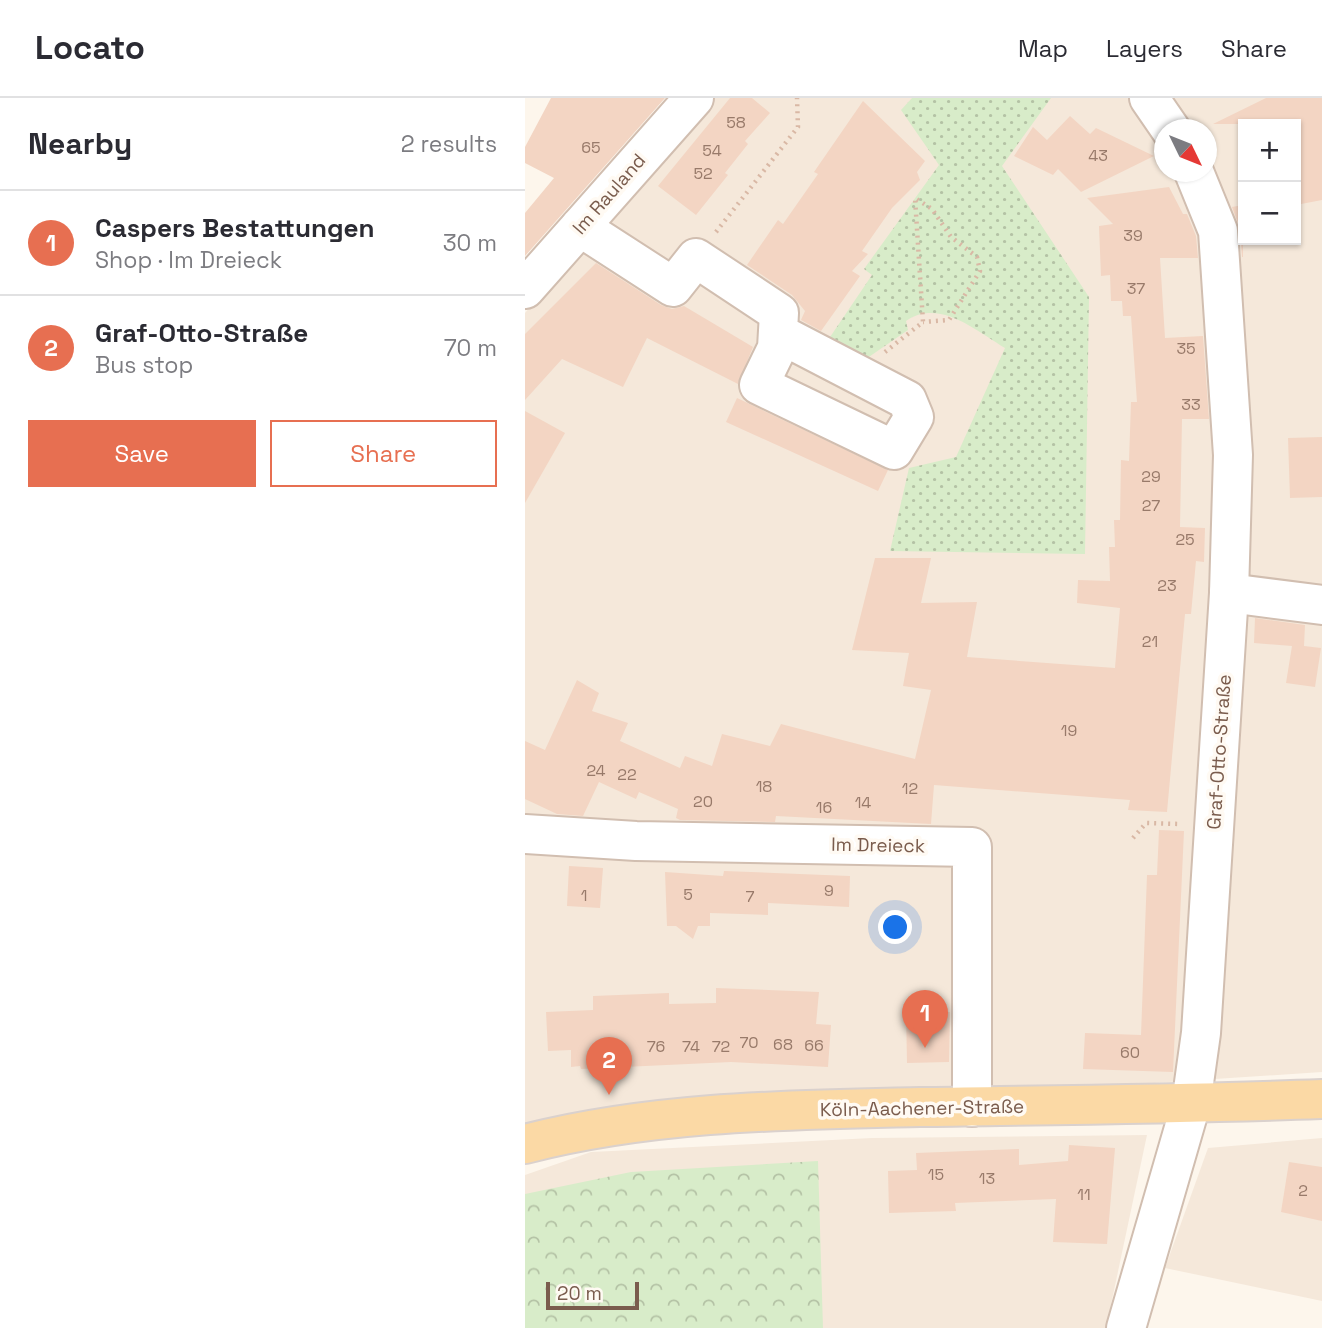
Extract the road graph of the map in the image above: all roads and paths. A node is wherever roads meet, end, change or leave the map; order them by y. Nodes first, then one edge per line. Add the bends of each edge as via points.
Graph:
1 (694, 98) edge
2 (797, 98) edge
3 (1149, 98) edge
4 (1163, 119) edge
5 (1198, 182) edge
6 (580, 228) junction
7 (696, 258) junction
8 (525, 289) edge
9 (923, 323) junction
10 (778, 333) junction
11 (857, 373) junction
12 (1229, 593) junction
13 (1322, 605) edge
14 (1215, 824) junction
15 (525, 835) edge
16 (1133, 838) dead end
17 (1322, 1099) edge
18 (1191, 1104) junction
19 (972, 1107) junction
20 (525, 1144) edge
21 (1126, 1328) edge

1 - 6 street, Im Rauland
2 - 7 path via 798,127
3 - 4 street
5 - 12 street, Graf-Otto-Straße via 1218,231 1233,454
6 - 7 street via 673,287
6 - 8 street, Im Rauland
7 - 10 street via 779,313
9 - 9 path via 920,267 915,198 932,209 951,237 977,257 980,271 949,320
9 - 11 path
10 - 11 street
10 - 11 street via 777,348 759,385 894,450 914,416 907,400
12 - 13 street
12 - 14 street, Graf-Otto-Straße
14 - 16 path via 1146,824
14 - 18 street, Graf-Otto-Straße via 1201,1033
15 - 19 street, Im Dreieck via 972,847
17 - 18 main road, Köln-Aachener-Straße
18 - 19 main road, Köln-Aachener-Straße
18 - 21 street, Graf-Otto-Straße
19 - 20 main road, Köln-Aachener-Straße via 810,1109 662,1119

